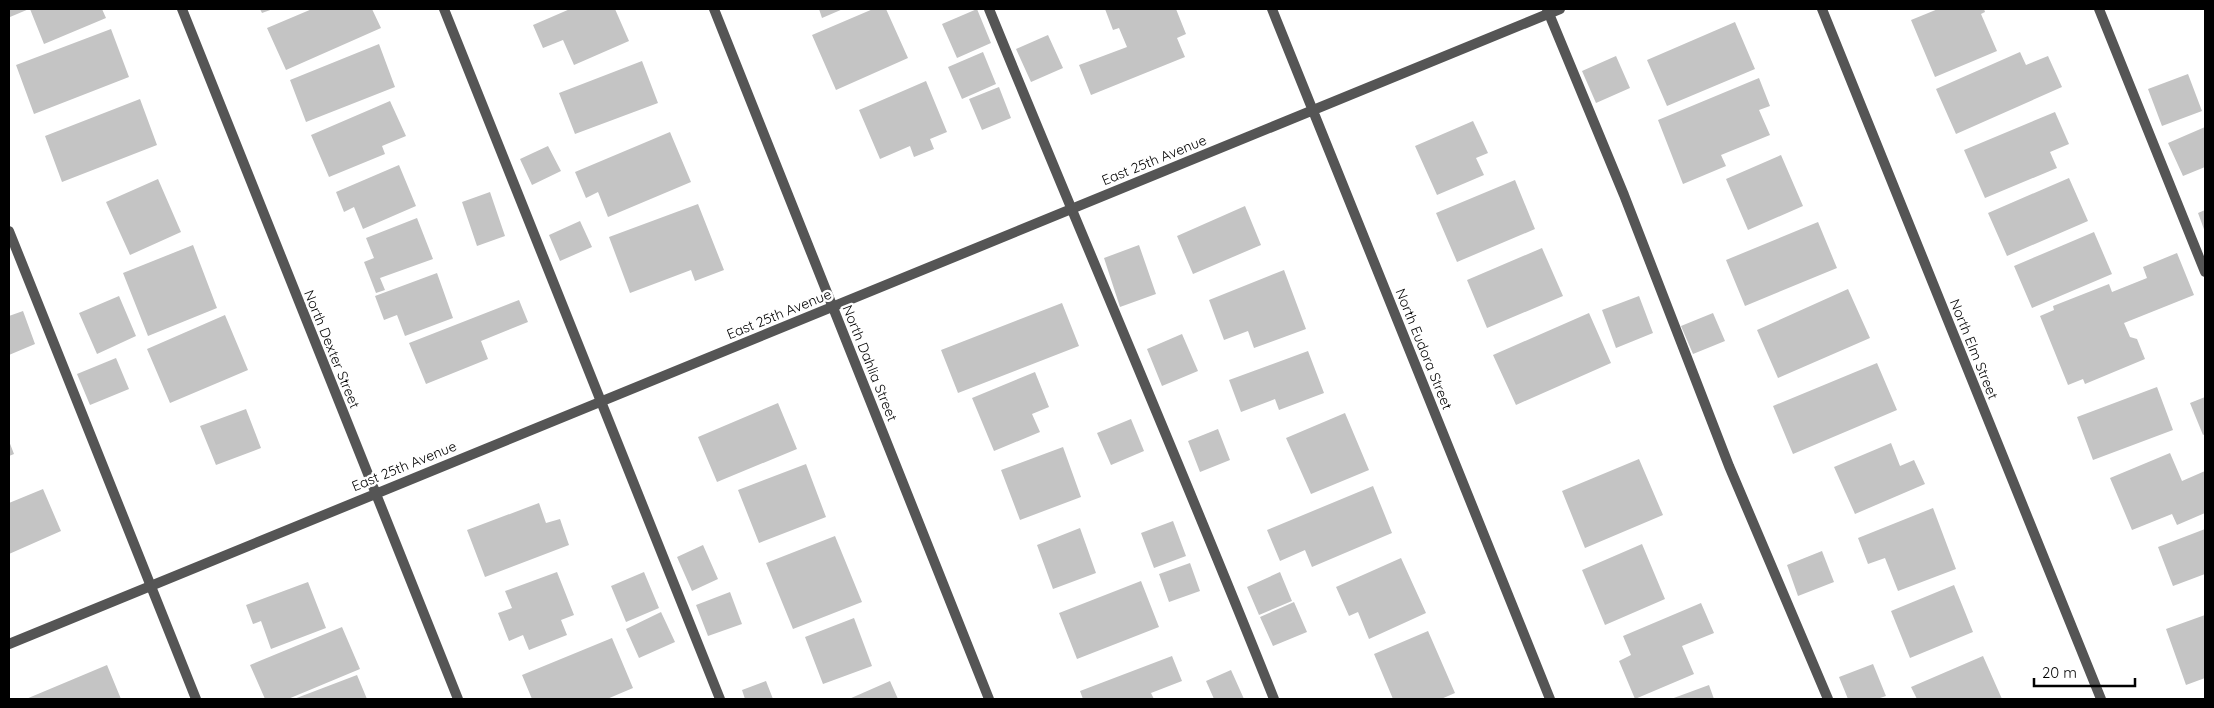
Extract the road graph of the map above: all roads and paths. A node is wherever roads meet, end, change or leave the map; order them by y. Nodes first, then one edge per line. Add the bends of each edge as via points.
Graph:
1 (182, 9) edge
2 (444, 9) edge
3 (714, 9) edge
4 (989, 9) edge
5 (1272, 9) edge
6 (1560, 9) edge
7 (1822, 9) edge
8 (2099, 9) edge
9 (1548, 11) edge
10 (1313, 110) junction
11 (1070, 209) junction
12 (9, 232) edge
13 (2205, 272) edge
14 (833, 307) junction
15 (601, 401) junction
16 (375, 493) junction
17 (150, 585) junction
18 (9, 644) edge
19 (196, 699) edge
20 (458, 699) edge
21 (720, 699) edge
22 (988, 699) edge
23 (1274, 699) edge
24 (1550, 699) edge
25 (1828, 699) edge
26 (2102, 699) edge

1 - 16 street, North Dexter Street
2 - 15 street
3 - 14 street, North Dahlia Street
4 - 11 street
5 - 10 street, North Eudora Street
6 - 9 street, East 25th Avenue
7 - 26 street, North Elm Street
8 - 13 street
9 - 10 street, East 25th Avenue
9 - 25 street via 1624,195 1729,466
10 - 11 street, East 25th Avenue
10 - 24 street, North Eudora Street
11 - 14 street, East 25th Avenue
11 - 23 street via 1193,497
12 - 17 street
14 - 15 street, East 25th Avenue
14 - 22 street, North Dahlia Street
15 - 16 street, East 25th Avenue
15 - 21 street
16 - 17 street, East 25th Avenue
16 - 20 street, North Dexter Street
17 - 18 street, East 25th Avenue
17 - 19 street

